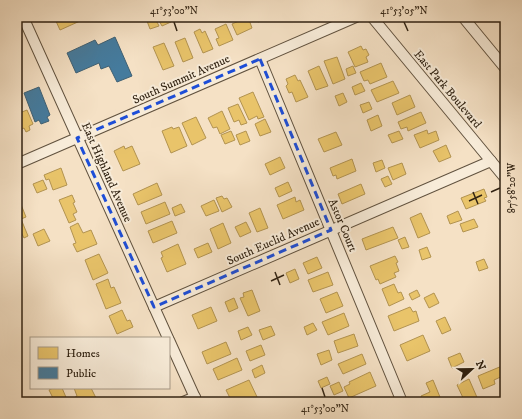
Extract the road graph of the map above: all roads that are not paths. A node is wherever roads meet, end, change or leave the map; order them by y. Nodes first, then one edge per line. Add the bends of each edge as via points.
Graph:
1 (23, 17) edge
2 (356, 17) edge
3 (372, 17) edge
4 (463, 17) edge
5 (260, 59) junction
6 (505, 68) edge
7 (77, 138) junction
8 (491, 161) junction
9 (17, 164) edge
10 (505, 178) edge
11 (331, 230) junction
12 (154, 307) junction
13 (167, 337) edge
14 (170, 343) edge
15 (196, 400) edge
16 (183, 402) edge
17 (402, 402) edge

1 - 7 street, East Highland Avenue
2 - 5 street, South Summit Avenue
3 - 8 street, East Park Boulevard
4 - 6 street
5 - 7 street, South Summit Avenue
5 - 11 street, Astor Court
7 - 9 street, South Summit Avenue
7 - 12 street, East Highland Avenue
8 - 10 street, East Park Boulevard
8 - 11 street, South Euclid Avenue
11 - 12 street, South Euclid Avenue
11 - 17 street, Astor Court
12 - 13 street, East Highland Avenue
14 - 15 street, East Highland Avenue
15 - 16 street

